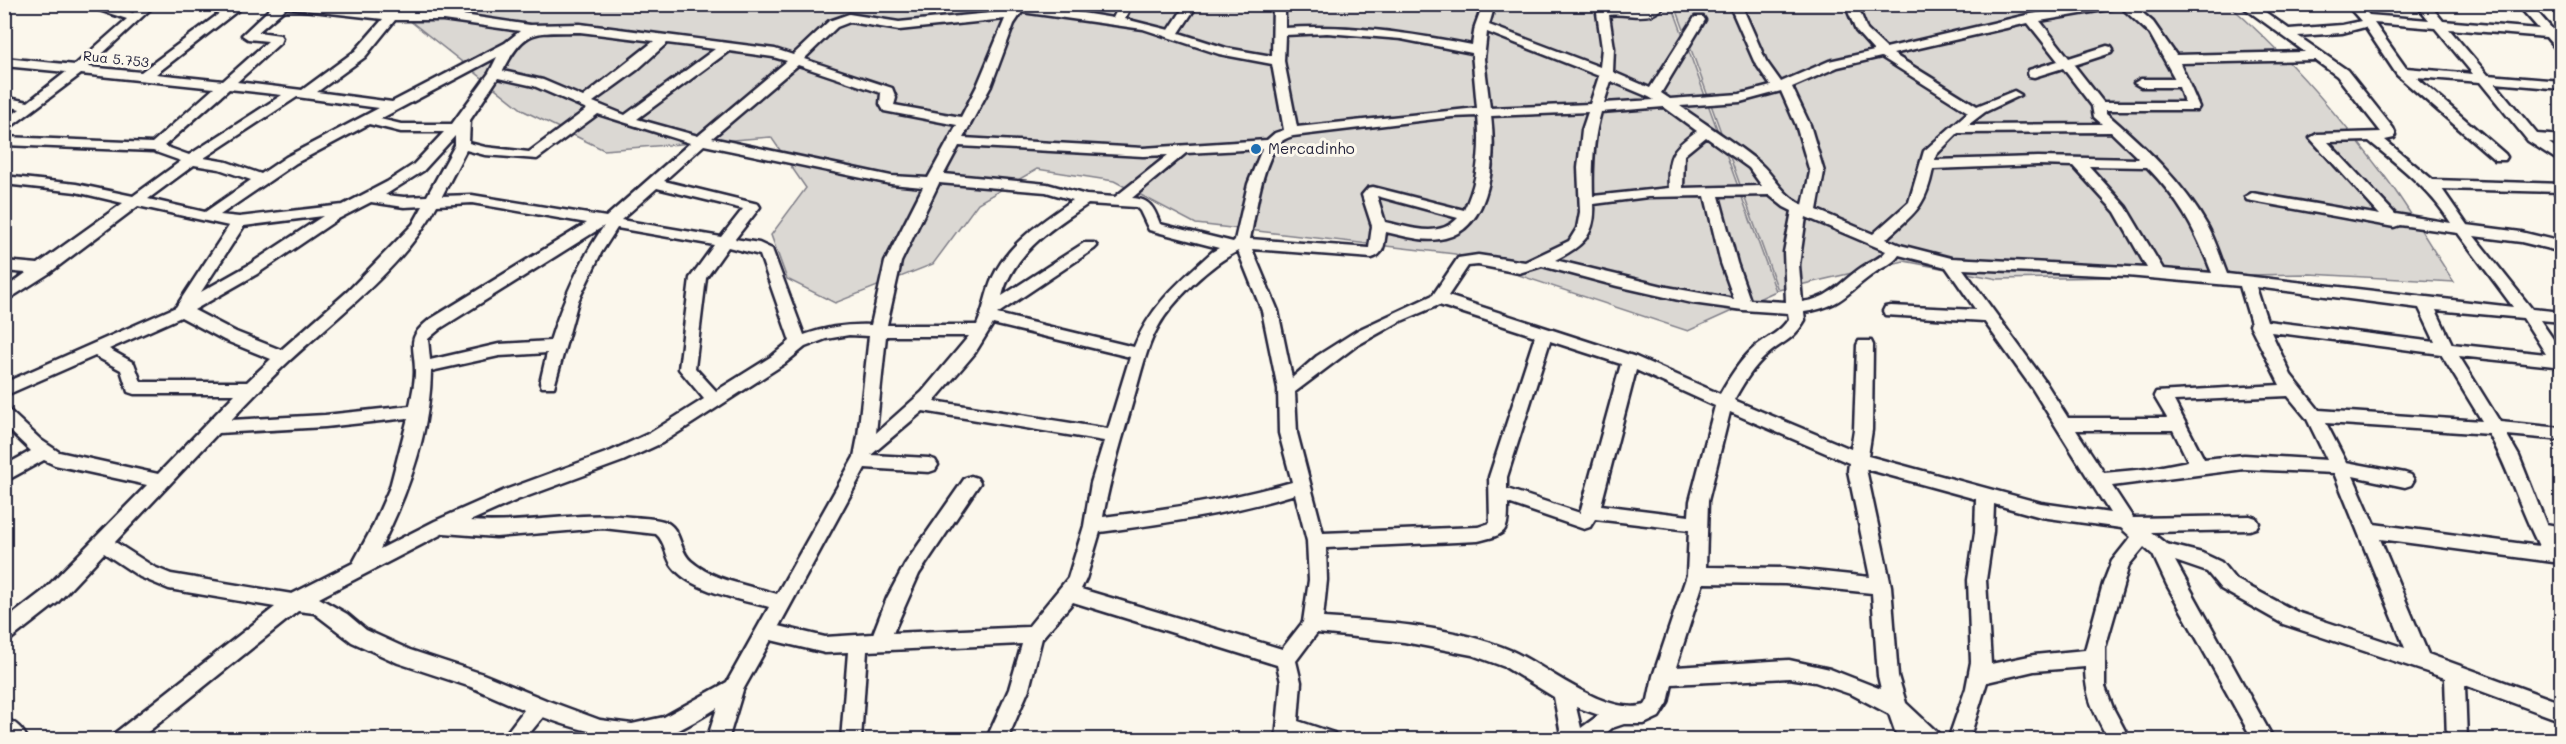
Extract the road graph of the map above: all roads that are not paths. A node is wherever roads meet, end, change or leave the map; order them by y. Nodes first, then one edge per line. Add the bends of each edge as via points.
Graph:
1 (87, 4) edge
2 (150, 4) edge
3 (240, 4) edge
4 (282, 4) edge
5 (1126, 4) edge
6 (1192, 4) edge
7 (1279, 4) edge
8 (1489, 4) edge
9 (1659, 4) edge
10 (1735, 4) edge
11 (1851, 4) edge
12 (2121, 4) edge
13 (2245, 4) edge
14 (2352, 4) edge
15 (2422, 4) edge
16 (2523, 4) edge
17 (1614, 7) edge
18 (1018, 9) edge
19 (2038, 13) edge
20 (135, 16) junction
21 (393, 16) junction
22 (1699, 20) dead end
23 (1118, 21) junction
24 (2366, 21) junction
25 (2437, 25) junction
26 (1481, 26) junction
27 (530, 29) junction
28 (1278, 32) junction
29 (1173, 33) junction
30 (2288, 33) junction
31 (2555, 34) edge
32 (664, 39) junction
33 (509, 46) junction
34 (726, 47) junction
35 (2562, 48) edge
36 (1478, 50) junction
37 (2107, 50) dead end
38 (1886, 53) junction
39 (2321, 56) junction
40 (795, 59) junction
41 (2169, 59) junction
42 (4, 62) edge
43 (1278, 62) junction
44 (2067, 62) junction
45 (76, 70) junction
46 (2402, 72) junction
47 (495, 73) junction
48 (2034, 73) dead end
49 (1606, 75) junction
50 (143, 77) junction
51 (2483, 80) junction
52 (2141, 83) dead end
53 (2183, 83) junction
54 (2562, 85) edge
55 (1782, 86) junction
56 (225, 87) junction
57 (298, 94) junction
58 (2014, 95) dead end
59 (1659, 99) junction
60 (4, 101) edge
61 (591, 105) junction
62 (393, 106) junction
63 (2099, 106) junction
64 (31, 107) junction
65 (1596, 108) junction
66 (1483, 111) junction
67 (1978, 112) junction
68 (368, 120) junction
69 (627, 120) junction
70 (964, 122) junction
71 (460, 124) junction
72 (4, 128) edge
73 (2116, 128) junction
74 (1955, 129) junction
75 (1706, 131) junction
76 (1292, 132) junction
77 (2373, 137) junction
78 (2533, 138) junction
79 (2562, 140) edge
80 (4, 141) edge
81 (699, 142) junction
82 (953, 142) junction
83 (1271, 144) junction
84 (462, 145) junction
85 (155, 147) junction
86 (1181, 151) junction
87 (2500, 158) dead end
88 (2562, 159) edge
89 (190, 160) junction
90 (2077, 162) junction
91 (2149, 163) junction
92 (1925, 165) junction
93 (261, 179) junction
94 (4, 180) edge
95 (933, 180) junction
96 (655, 183) junction
97 (2429, 184) junction
98 (2562, 188) edge
99 (1773, 190) junction
100 (1676, 192) junction
101 (1711, 192) junction
102 (370, 197) junction
103 (2252, 197) dead end
104 (435, 199) junction
105 (1084, 199) junction
106 (1120, 200) junction
107 (1586, 201) junction
108 (134, 202) junction
109 (348, 208) junction
110 (1805, 211) junction
111 (1469, 216) junction
112 (206, 218) junction
113 (2385, 218) junction
114 (239, 222) junction
115 (608, 223) junction
116 (1379, 226) junction
117 (2460, 228) junction
118 (1876, 240) junction
119 (725, 242) junction
120 (1239, 245) junction
121 (1089, 246) dead end
122 (2562, 248) edge
123 (1895, 249) junction
124 (1542, 261) junction
125 (1951, 263) junction
126 (4, 266) edge
127 (43, 270) junction
128 (2158, 274) junction
129 (2222, 280) junction
130 (2246, 281) junction
131 (4, 297) edge
132 (1439, 299) junction
133 (2424, 302) junction
134 (1744, 305) junction
135 (1795, 309) junction
136 (182, 310) junction
137 (1891, 311) dead end
138 (2527, 313) junction
139 (1990, 316) junction
140 (2562, 317) edge
141 (987, 319) junction
142 (2258, 325) junction
143 (878, 331) junction
144 (1544, 333) junction
145 (799, 343) junction
146 (557, 344) junction
147 (1865, 345) dead end
148 (95, 350) junction
149 (2446, 350) junction
150 (1139, 354) junction
151 (283, 357) junction
152 (1630, 361) junction
153 (2561, 363) edge
154 (423, 367) junction
155 (548, 383) dead end
156 (251, 388) junction
157 (1286, 388) junction
158 (4, 390) edge
159 (2293, 390) junction
160 (715, 401) junction
161 (1724, 403) junction
162 (920, 404) junction
163 (418, 411) junction
164 (4, 415) edge
165 (2314, 416) junction
166 (2064, 424) junction
167 (2178, 424) junction
168 (214, 427) junction
169 (2494, 427) junction
170 (2562, 434) edge
171 (1114, 436) junction
172 (43, 452) junction
173 (863, 456) junction
174 (1860, 460) junction
175 (928, 465) dead end
176 (2199, 466) junction
177 (2339, 467) junction
178 (4, 475) edge
179 (2100, 480) junction
180 (2405, 480) dead end
181 (161, 481) junction
182 (971, 483) dead end
183 (1302, 485) junction
184 (1498, 493) junction
185 (1985, 493) junction
186 (1590, 510) junction
187 (1696, 524) junction
188 (2250, 524) dead end
189 (441, 526) junction
190 (1092, 526) junction
191 (2133, 528) junction
192 (2366, 530) junction
193 (2541, 530) junction
194 (2562, 534) edge
195 (1316, 541) junction
196 (104, 544) junction
197 (2160, 550) junction
198 (361, 566) junction
199 (1696, 575) junction
200 (1881, 586) junction
201 (1069, 593) junction
202 (296, 601) junction
203 (781, 603) junction
204 (1312, 625) junction
205 (767, 631) junction
206 (4, 633) edge
207 (1033, 635) junction
208 (869, 645) junction
209 (2094, 658) junction
210 (1286, 659) junction
211 (2421, 662) junction
212 (2455, 673) junction
213 (1979, 675) junction
214 (1663, 676) junction
215 (734, 688) junction
216 (1563, 692) junction
217 (539, 707) junction
218 (1897, 708) junction
219 (2562, 712) edge
220 (1623, 715) junction
221 (4, 729) edge
222 (1286, 733) edge
223 (15, 740) edge
224 (122, 740) edge
225 (511, 740) edge
226 (717, 740) edge
227 (851, 740) edge
228 (996, 740) edge
229 (1328, 740) edge
230 (1573, 740) edge
231 (1581, 740) edge
232 (1909, 740) edge
233 (1931, 740) edge
234 (1958, 740) edge
235 (2120, 740) edge
236 (2264, 740) edge
237 (2457, 740) edge

1 - 20 street
2 - 20 street
3 - 50 street
4 - 21 street
4 - 56 street via 248,35 277,40
5 - 23 street
6 - 29 street
7 - 28 street
8 - 26 street
9 - 17 street via 1649,12
10 - 55 street via 1760,61
11 - 38 street via 1861,30
12 - 19 street
12 - 41 street via 2149,25
13 - 30 street
14 - 24 street
15 - 25 street
16 - 31 street
17 - 49 street via 1603,13 1608,48
18 - 23 street
18 - 40 street via 899,26 864,19 842,20
18 - 70 street
19 - 38 street
19 - 44 street
20 - 45 street
21 - 27 street via 443,16
21 - 57 street via 360,54
22 - 59 street via 1661,79
23 - 29 street
24 - 25 street
24 - 30 street via 2342,29
24 - 46 street
25 - 31 street
25 - 51 street
26 - 36 street
26 - 49 street
27 - 32 street via 580,28
27 - 33 street
28 - 36 street via 1327,29 1393,34
28 - 43 street
29 - 43 street via 1224,51
30 - 39 street
31 - 35 street
32 - 34 street
32 - 61 street
33 - 47 street
33 - 62 street
34 - 40 street
34 - 69 street
36 - 66 street
37 - 44 street
38 - 55 street via 1834,64
38 - 67 street
39 - 41 street
39 - 77 street via 2343,73 2389,135
40 - 70 street via 887,92 889,108
40 - 81 street
41 - 53 street
42 - 45 street, Rua 5.753
43 - 76 street
44 - 48 street
44 - 63 street
45 - 50 street, Rua 5.753
45 - 64 street
46 - 51 street
46 - 87 street
47 - 61 street via 538,83
47 - 71 street
49 - 59 street
49 - 65 street
50 - 56 street, Rua 5.753
51 - 54 street
51 - 78 street
52 - 53 street
53 - 63 street via 2192,107
55 - 59 street via 1740,98
55 - 110 street via 1803,125 1816,171
56 - 57 street, Rua 5.753
56 - 85 street via 190,113
57 - 62 street, Rua 5.753
57 - 89 street
58 - 67 street
59 - 65 street
59 - 75 street
60 - 64 street
61 - 69 street
61 - 84 street via 532,156
62 - 68 street
63 - 73 street via 2099,114
64 - 72 street
65 - 66 street
65 - 107 street via 1589,130
66 - 76 street
66 - 111 street via 1484,159 1475,206
67 - 74 street
68 - 71 street via 401,128
68 - 93 street
69 - 81 street
70 - 82 street
71 - 84 street
71 - 102 street via 418,168
73 - 74 street
73 - 91 street
74 - 92 street via 1929,154
75 - 99 street via 1754,165
75 - 100 street via 1677,152
76 - 83 street
77 - 97 street
77 - 113 street via 2317,138
78 - 79 street
78 - 88 street
80 - 85 street
81 - 95 street via 760,151 891,180
81 - 96 street
82 - 86 street via 1125,152
82 - 95 street
83 - 86 street
83 - 120 street via 1255,184
84 - 104 street
85 - 89 street
86 - 106 street
89 - 93 street via 222,165
89 - 108 street
90 - 91 street
90 - 92 street
90 - 128 street via 2121,210
91 - 129 street via 2182,200 2200,228
92 - 118 street via 1915,204
93 - 112 street
94 - 108 street via 76,188
95 - 105 street via 1047,188
95 - 143 street via 893,262
96 - 115 street
96 - 119 street via 752,206
97 - 98 street
97 - 117 street via 2445,201
99 - 101 street
99 - 110 street
100 - 101 street
100 - 107 street
101 - 134 street
102 - 104 street via 404,202
102 - 109 street
103 - 113 street
104 - 115 street via 472,199
104 - 151 street via 419,226 377,272
105 - 106 street
105 - 141 street via 1029,241 1011,261
106 - 120 street via 1144,204 1159,229
107 - 124 street via 1584,228 1574,244
108 - 112 street
108 - 127 street
109 - 114 street
109 - 136 street
110 - 118 street
110 - 135 street via 1792,242 1790,281
111 - 116 street via 1442,234
111 - 116 street via 1373,191 1369,195
112 - 114 street
113 - 117 street
114 - 136 street
115 - 119 street
115 - 146 street via 570,301
115 - 154 street via 424,332 418,343
116 - 120 street via 1376,250 1372,253
117 - 122 street
117 - 138 street
118 - 123 street
119 - 145 street via 767,252
119 - 160 street via 698,278 686,360 687,369
120 - 150 street via 1218,255 1172,297 1151,325
120 - 157 street via 1270,312
121 - 141 street via 1006,301
123 - 125 street
123 - 135 street via 1891,258 1866,271 1838,296 1826,303
124 - 132 street via 1519,268 1478,260 1463,262
124 - 134 street via 1666,294
125 - 128 street
125 - 139 street
126 - 127 street
127 - 131 street
128 - 129 street
129 - 130 street
130 - 133 street
130 - 142 street
132 - 144 street
132 - 157 street via 1348,344
133 - 138 street
133 - 149 street
134 - 135 street
135 - 161 street via 1797,320 1784,337 1761,351
136 - 148 street
136 - 151 street via 230,336
137 - 139 street
138 - 140 street
138 - 153 street
139 - 166 street
141 - 143 street
141 - 150 street
141 - 162 street via 942,381
142 - 149 street
142 - 159 street
143 - 145 street via 849,330
143 - 173 street
144 - 152 street
144 - 184 street via 1498,477
145 - 160 street
146 - 154 street via 499,350
146 - 155 street
147 - 174 street
148 - 156 street via 128,367 134,388
148 - 158 street
149 - 153 street
149 - 169 street
150 - 171 street
151 - 156 street
152 - 161 street
152 - 186 street
154 - 163 street
156 - 168 street
157 - 183 street via 1288,433
159 - 165 street
159 - 167 street via 2162,396
160 - 189 street via 656,438 617,456
161 - 174 street
161 - 187 street
162 - 171 street
162 - 173 street
163 - 168 street
163 - 198 street via 403,474 387,518
164 - 172 street
165 - 169 street
165 - 177 street
166 - 167 street
166 - 179 street
167 - 176 street
168 - 181 street
169 - 170 street
169 - 193 street
171 - 190 street
172 - 178 street
172 - 181 street
173 - 175 street
173 - 203 street
174 - 185 street
174 - 200 street via 1859,484
176 - 177 street via 2244,462
176 - 179 street
177 - 180 street
177 - 192 street
179 - 191 street
181 - 196 street
182 - 208 street via 912,569
183 - 190 street via 1194,513
183 - 195 street
184 - 186 street via 1578,521 1584,522
184 - 195 street via 1500,525 1489,533
185 - 191 street via 2041,510
185 - 213 street via 1977,580
186 - 187 street
187 - 199 street
188 - 191 street
189 - 198 street
189 - 203 street via 496,530 603,521 660,527 671,538 677,559 685,567 707,579
190 - 201 street via 1077,579
191 - 197 street
191 - 209 street via 2112,584
192 - 193 street via 2553,555
192 - 211 street
193 - 194 street
195 - 204 street via 1318,580
196 - 202 street via 147,572 169,581
196 - 206 street via 50,597
197 - 211 street via 2214,567 2229,584 2290,618
197 - 236 street
198 - 202 street
199 - 200 street via 1785,576
199 - 214 street
200 - 218 street via 1888,676
201 - 207 street
201 - 210 street
202 - 217 street via 318,606 359,636 396,653 476,680
202 - 224 street
203 - 205 street
204 - 210 street
204 - 216 street via 1429,636 1496,653
205 - 208 street via 825,645
205 - 215 street
207 - 208 street
207 - 228 street via 1026,665
208 - 227 street
209 - 213 street via 2034,663
209 - 235 street via 2095,687 2103,711
210 - 222 street via 1291,682
211 - 212 street
212 - 219 street
212 - 237 street
213 - 234 street
214 - 218 street via 1807,670
214 - 220 street via 1658,703 1652,711
215 - 217 street via 669,725 649,731 600,729
215 - 226 street
216 - 220 street
216 - 230 street
217 - 225 street
218 - 232 street
218 - 233 street
220 - 231 street via 1605,722
221 - 223 main road
222 - 229 street

